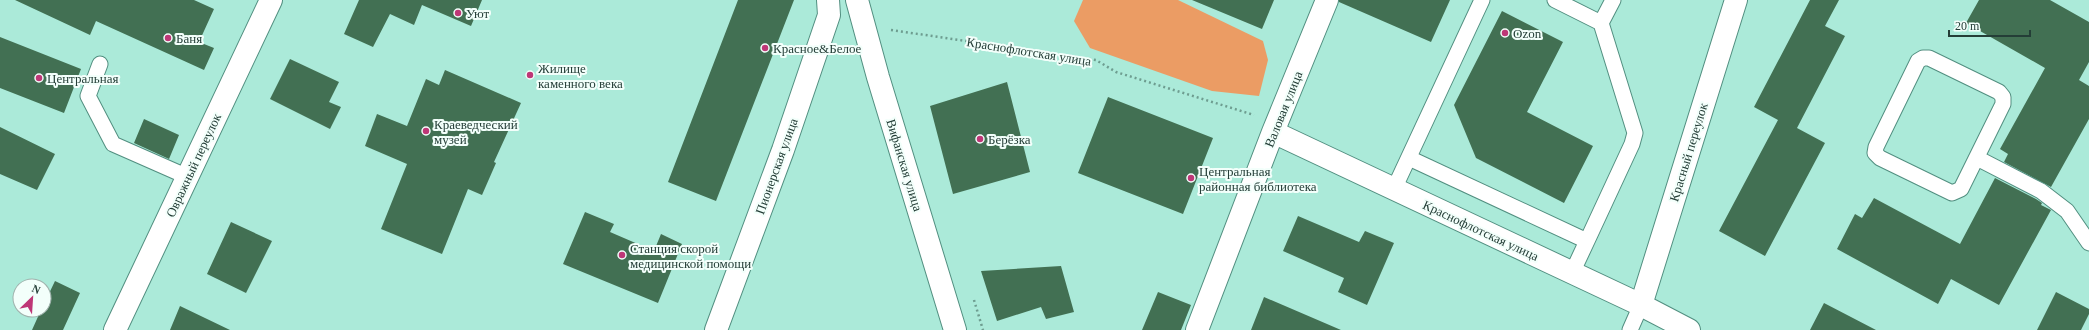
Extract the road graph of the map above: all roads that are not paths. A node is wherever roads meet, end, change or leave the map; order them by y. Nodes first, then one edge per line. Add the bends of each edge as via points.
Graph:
1 (271, 0) edge
2 (828, 0) edge
3 (857, 0) edge
4 (1327, 0) edge
5 (1482, 0) edge
6 (1555, 0) edge
7 (1613, 0) edge
8 (1736, 0) edge
9 (1601, 23) junction
10 (100, 64) dead end
11 (1276, 126) junction
12 (1409, 158) junction
13 (1977, 158) junction
14 (185, 183) junction
15 (1394, 189) junction
16 (1587, 241) junction
17 (2089, 243) edge
18 (1572, 273) junction
19 (1641, 305) junction
20 (115, 330) edge
21 (716, 330) edge
22 (955, 330) edge
23 (1197, 330) edge
24 (1630, 330) edge
25 (1689, 330) edge

1 - 14 street, Овражный переулок
2 - 21 street, Пионерская улица via 829,15 783,150
3 - 22 street, Вифанская улица
4 - 11 street, Валовая улица
5 - 12 lane
6 - 9 lane
7 - 9 lane
8 - 19 street, Красный переулок
9 - 16 lane via 1635,133
10 - 14 lane via 88,96 113,144
11 - 15 street, Краснофлотская улица
11 - 23 street, Валовая улица
12 - 15 lane
12 - 16 lane
13 - 13 lane via 1961,190 1952,192 1880,158 1875,153 1918,61 1923,58 1929,58 1999,92 2003,97 2003,104
13 - 17 lane via 2041,191 2068,211
14 - 20 street, Овражный переулок
15 - 18 street, Краснофлотская улица
16 - 18 lane
18 - 19 street, Краснофлотская улица
19 - 24 lane
19 - 25 street, Краснофлотская улица

